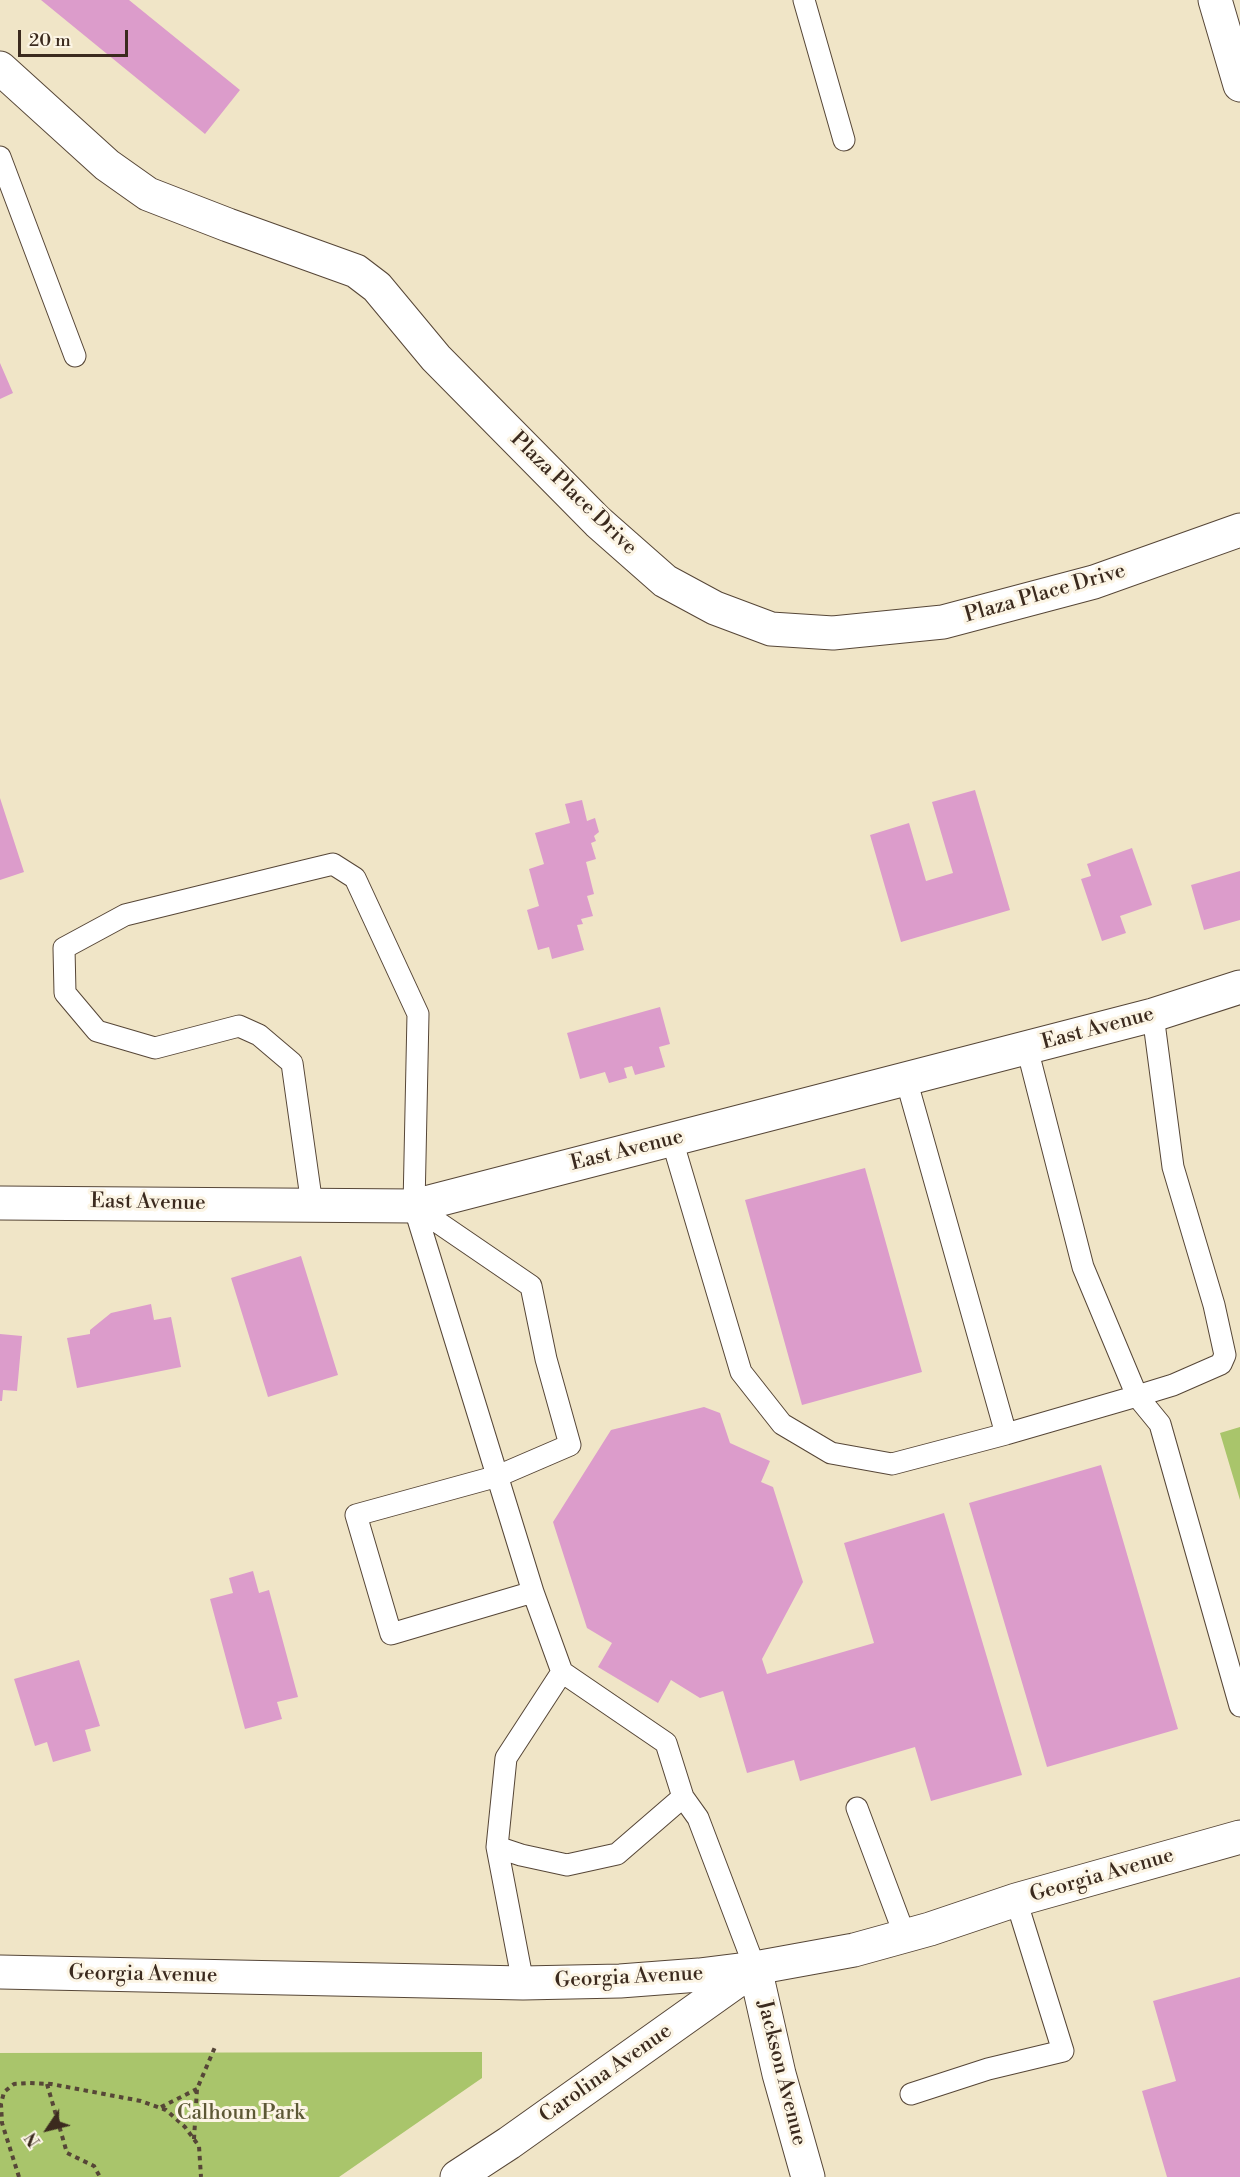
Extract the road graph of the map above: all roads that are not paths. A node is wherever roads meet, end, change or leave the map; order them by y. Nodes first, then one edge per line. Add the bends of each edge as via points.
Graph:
1 (804, 0) edge
2 (1215, 0) edge
3 (1, 76) edge
4 (1240, 84) edge
5 (844, 140) dead end
6 (0, 157) edge
7 (75, 356) dead end
8 (1240, 530) edge
9 (1240, 987) edge
10 (1153, 1015) junction
11 (1027, 1048) junction
12 (906, 1079) junction
13 (672, 1140) junction
14 (0, 1203) edge
15 (312, 1205) junction
16 (414, 1206) junction
17 (1137, 1396) junction
18 (1006, 1434) junction
19 (498, 1476) junction
20 (533, 1592) junction
21 (562, 1672) junction
22 (1240, 1706) edge
23 (683, 1797) junction
24 (857, 1808) dead end
25 (1240, 1837) edge
26 (497, 1847) junction
27 (1016, 1900) junction
28 (905, 1936) junction
29 (755, 1968) junction
30 (0, 1972) edge
31 (523, 1983) junction
32 (911, 2094) dead end
33 (457, 2177) edge
34 (808, 2177) edge

1 - 5 lane
2 - 4 street
3 - 8 street, Plaza Place Drive via 107,165 148,194 356,271 377,287 435,358 598,522 665,581 715,608 771,629 833,633 943,622 1094,582
6 - 7 lane
9 - 10 street, East Avenue
10 - 11 street, East Avenue
10 - 17 lane via 1173,1167 1225,1355 1221,1364 1204,1373
11 - 12 street, East Avenue
11 - 17 lane via 1083,1267
12 - 13 street, East Avenue
12 - 18 lane
13 - 16 street, East Avenue
13 - 18 lane via 741,1372 782,1424 831,1453 892,1464
14 - 15 street, East Avenue
15 - 16 street, East Avenue
15 - 16 lane via 292,1063 259,1035 239,1026 155,1048 97,1031 65,993 64,948 125,915 333,864 355,878 418,1014
16 - 19 lane
16 - 19 lane via 531,1286 570,1445
17 - 18 lane
17 - 22 lane via 1160,1424
19 - 20 lane
19 - 20 lane via 356,1515 371,1571 391,1634
20 - 21 lane
21 - 23 lane via 666,1743
21 - 26 lane via 506,1758
23 - 26 lane via 617,1854 567,1865
23 - 29 lane via 698,1818
24 - 28 lane
25 - 27 street, Georgia Avenue
26 - 31 lane
27 - 28 street, Georgia Avenue
27 - 32 lane via 1064,2051 988,2069
28 - 29 street, Georgia Avenue via 854,1950
29 - 31 street, Georgia Avenue via 620,1982
29 - 33 street, Carolina Avenue
29 - 34 street, Jackson Avenue
30 - 31 street, Georgia Avenue

